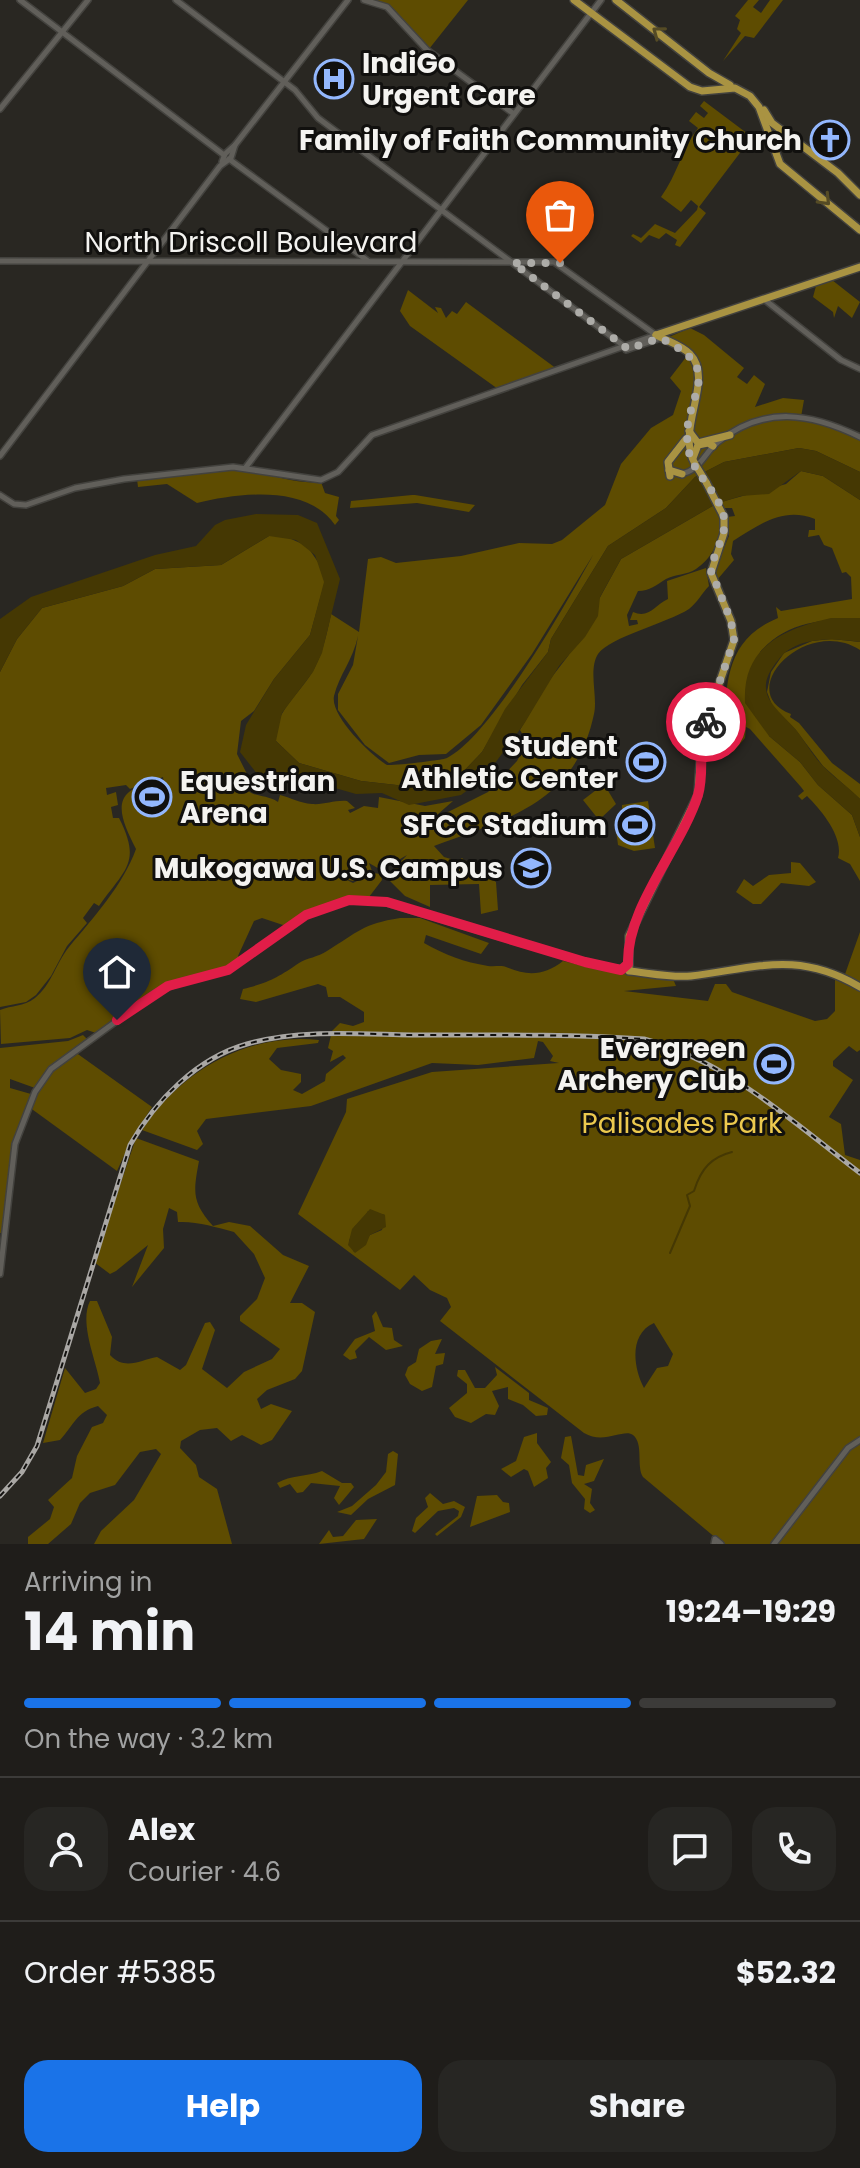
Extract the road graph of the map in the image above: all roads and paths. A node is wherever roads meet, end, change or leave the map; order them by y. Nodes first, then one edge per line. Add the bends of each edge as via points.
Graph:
1 (20, 0) edge
2 (88, 0) edge
3 (176, 0) edge
4 (346, 0) edge
5 (364, 0) edge
6 (574, 0) edge
7 (601, 0) edge
8 (617, 0) edge
9 (591, 13) junction
10 (63, 32) junction
11 (308, 51) junction
12 (285, 81) junction
13 (0, 109) edge
14 (514, 114) junction
15 (228, 156) junction
16 (860, 195) edge
17 (441, 210) junction
18 (860, 230) edge
19 (150, 259) junction
20 (0, 261) edge
21 (504, 261) junction
22 (369, 262) junction
23 (402, 262) junction
24 (522, 266) junction
25 (857, 268) edge
26 (765, 300) junction
27 (698, 323) junction
28 (671, 334) junction
29 (658, 337) junction
30 (675, 345) junction
31 (627, 348) junction
32 (860, 369) edge
33 (689, 429) junction
34 (730, 435) joint
35 (860, 437) edge
36 (712, 444) junction
37 (0, 456) edge
38 (672, 457) junction
39 (696, 466) junction
40 (246, 467) junction
41 (682, 474) joint
42 (0, 495) edge
43 (627, 968) junction
44 (860, 987) edge
45 (0, 1274) edge
46 (860, 1440) edge
47 (714, 1542) edge
48 (721, 1544) edge
49 (774, 1544) edge

1 - 10 main road
2 - 10 main road
3 - 12 main road
4 - 11 main road
4 - 11 main road
5 - 14 main road via 387,7 427,50
6 - 9 main road
7 - 9 main road
16 -> 8 main road via 772,123 751,92 720,81
9 - 14 main road
9 -> 18 main road via 690,87 732,88 748,94 759,107 780,164
10 - 13 main road
10 - 15 main road
11 - 12 main road
12 - 15 main road
12 - 17 main road via 318,118
14 - 17 main road
15 - 19 main road
15 - 22 main road
17 - 21 main road
17 - 23 main road
19 - 20 main road, North Driscoll Boulevard
19 - 22 main road, North Driscoll Boulevard
19 - 37 main road
21 - 23 main road, North Driscoll Boulevard
21 - 24 main road, North Driscoll Boulevard
21 - 24 main road, North Driscoll Boulevard
22 - 23 main road, North Driscoll Boulevard
23 - 40 main road
24 - 29 main road, North Driscoll Boulevard via 562,264
24 - 31 main road
25 - 26 main road
26 - 27 main road
26 - 32 main road
27 - 28 main road
27 - 29 main road
28 - 29 main road
28 - 30 main road
29 - 30 main road
29 - 31 main road
30 - 33 main road via 690,354 698,372
31 - 40 main road via 372,435 344,467 325,479 302,480
33 - 36 main road via 693,441
33 - 38 main road
33 - 39 main road via 688,448
34 - 35 main road via 794,414
34 - 36 main road
36 - 39 main road
36 - 39 main road via 696,447
38 - 39 main road via 685,455
38 - 41 main road via 669,473
39 - 41 main road
39 - 43 main road, bridge via 723,513 711,571 733,627 732,650 702,734 698,795 629,936
40 - 42 main road via 124,479 18,505
43 - 44 main road via 689,976 788,963
43 - 45 main road via 585,962 387,902 349,900 306,915 228,970 155,993 45,1076 22,1120 11,1163
46 - 49 main road via 848,1448
47 - 48 main road

